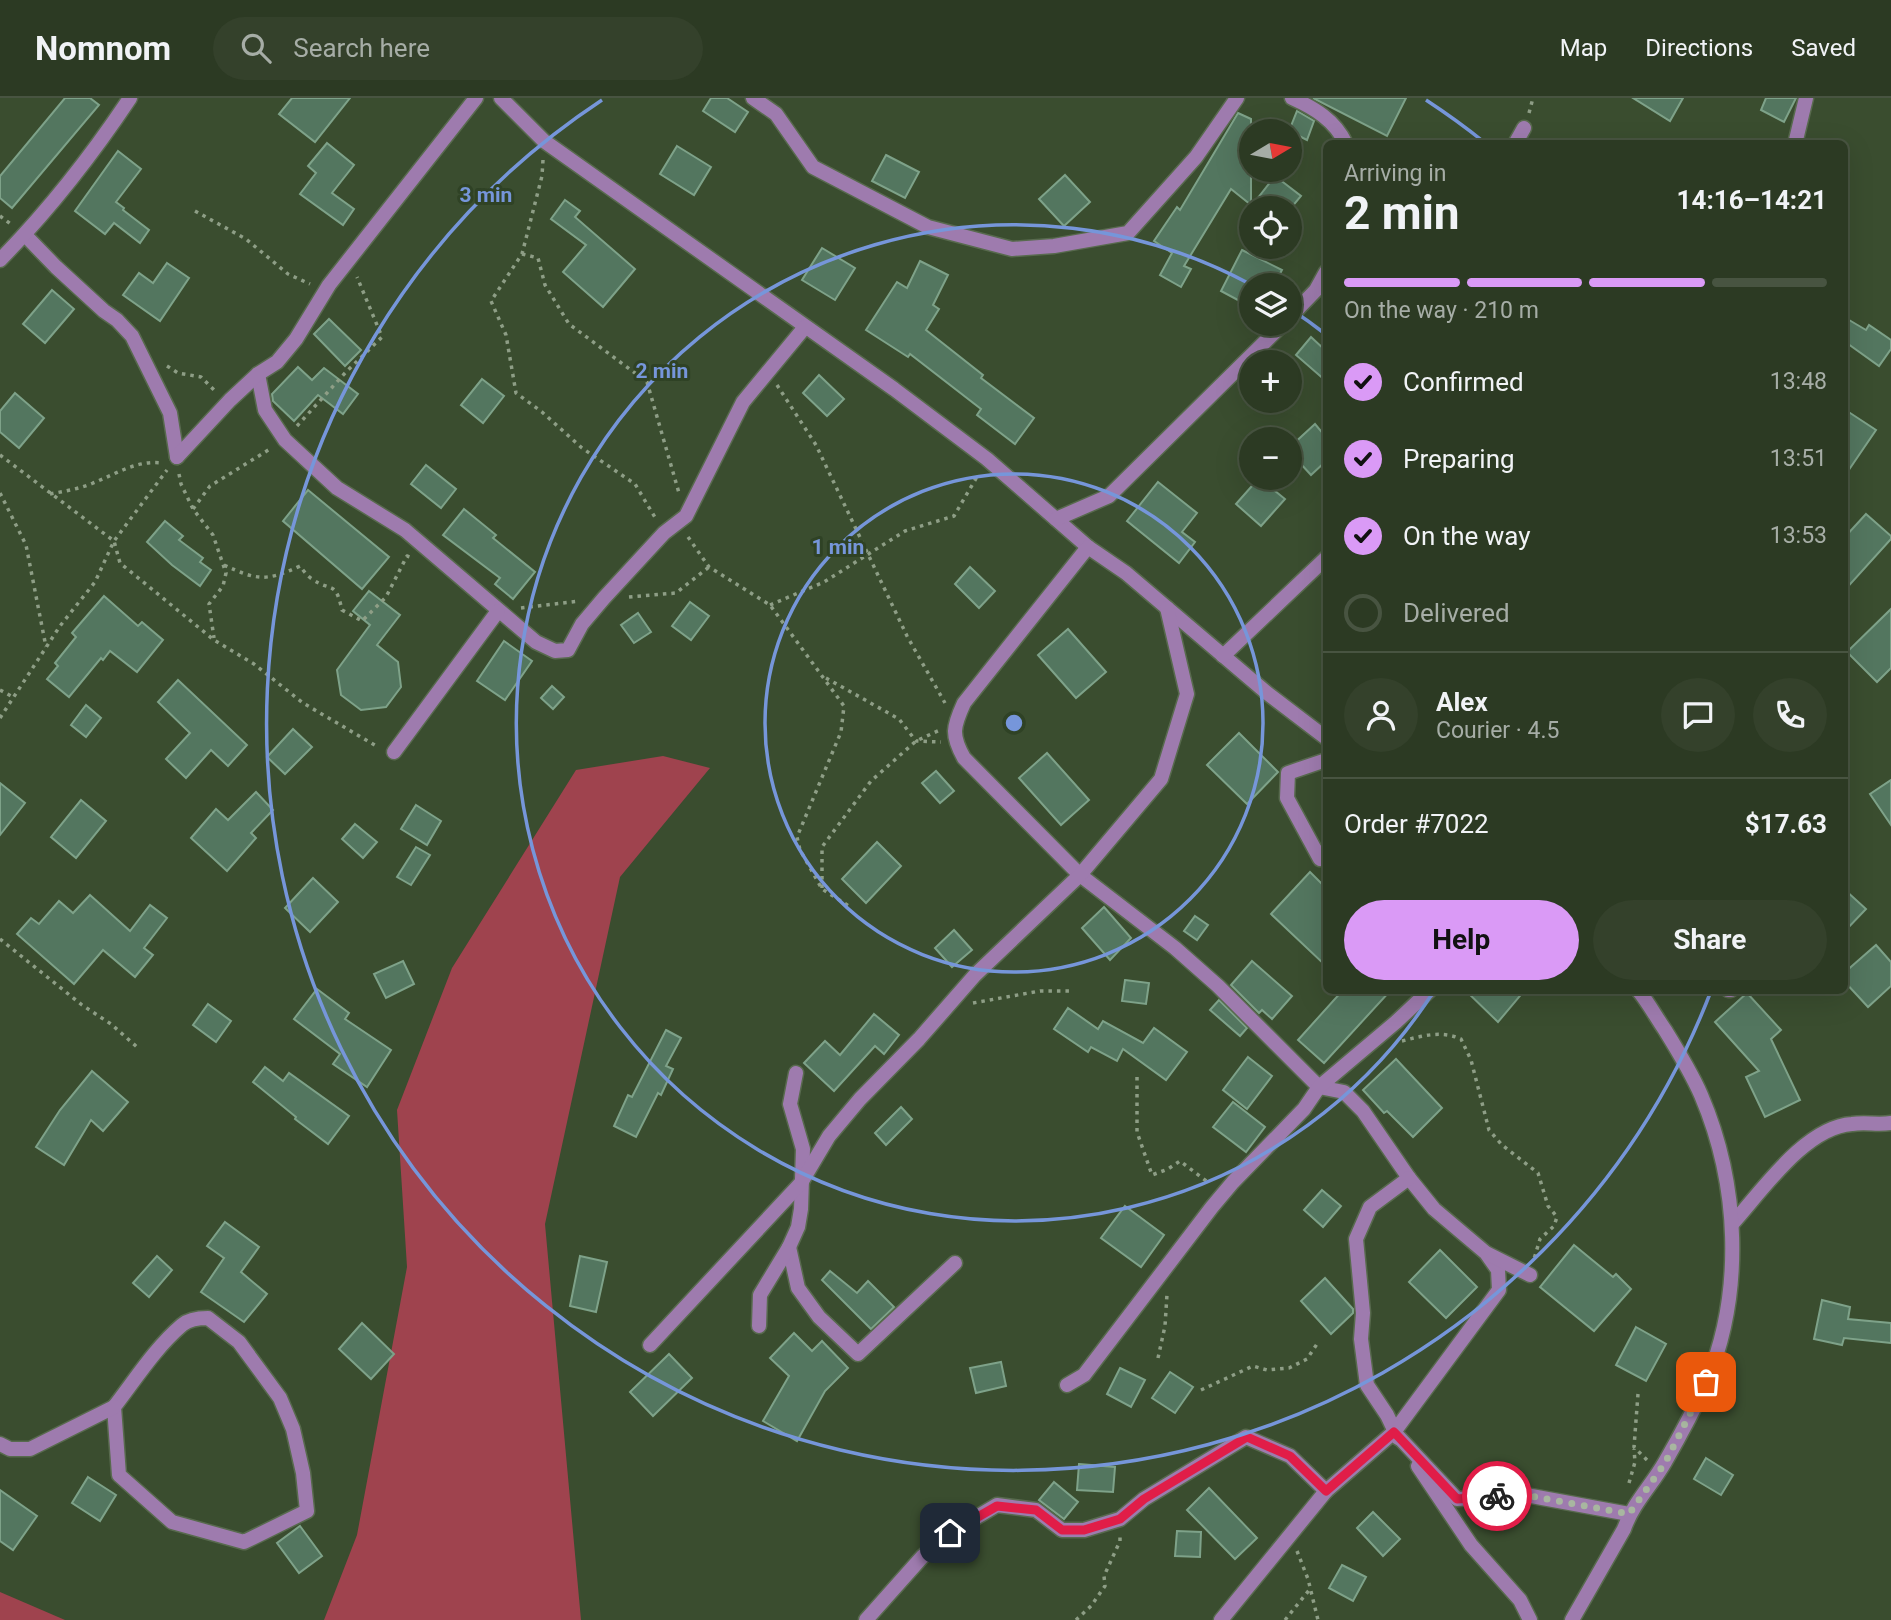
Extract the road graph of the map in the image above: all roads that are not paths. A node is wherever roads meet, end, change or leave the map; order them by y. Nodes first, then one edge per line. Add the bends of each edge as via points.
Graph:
1 (130, 98) edge
2 (476, 98) edge
3 (501, 98) edge
4 (753, 98) edge
5 (1237, 98) edge
6 (1292, 98) edge
7 (1806, 98) edge
8 (1524, 128) dead end
9 (1344, 140) edge
10 (1517, 140) edge
11 (1796, 140) edge
12 (25, 235) junction
13 (0, 260) edge
14 (1323, 277) edge
15 (1302, 305) edge
16 (805, 327) junction
17 (1271, 336) edge
18 (258, 374) junction
19 (1056, 519) junction
20 (1088, 547) junction
21 (1323, 561) edge
22 (1167, 608) junction
23 (498, 611) junction
24 (1223, 656) junction
25 (1323, 736) edge
26 (394, 752) road end
27 (1323, 761) edge
28 (1323, 854) edge
29 (1080, 875) junction
30 (1426, 994) edge
31 (1641, 994) edge
32 (796, 1073) dead end
33 (1319, 1087) junction
34 (1891, 1124) edge
35 (1409, 1178) junction
36 (801, 1183) junction
37 (1732, 1224) junction
38 (789, 1247) junction
39 (1486, 1253) junction
40 (955, 1263) dead end
41 (1530, 1275) road end
42 (759, 1326) dead end
43 (650, 1345) dead end
44 (1067, 1385) dead end
45 (114, 1407) junction
46 (1394, 1432) junction
47 (0, 1444) edge
48 (1326, 1491) junction
49 (1629, 1514) junction
50 (866, 1620) edge
51 (1221, 1620) edge
52 (1531, 1620) edge
53 (1572, 1620) edge

1 - 12 street
2 - 18 street via 329,285 296,339 277,362
3 - 16 street via 544,141
4 - 5 street via 776,114 813,167 928,227 1012,249 1128,233 1196,157
6 - 9 street via 1317,109
7 - 11 street
8 - 10 street
12 - 13 street
12 - 18 street via 132,336 170,413 177,457
14 - 15 street
16 - 19 street via 987,459
16 - 23 street via 743,402 686,516 664,533 582,624 568,650 555,651 537,642
17 - 19 street via 1109,496
18 - 23 street via 265,410 285,440 337,488 405,530
19 - 20 street
20 - 22 street
20 - 29 street via 964,703 955,722 955,743 964,758
21 - 24 street
22 - 24 street
22 - 29 street via 1187,694 1161,779
23 - 26 street
24 - 25 street
27 - 28 street via 1288,773 1287,798 1320,859
29 - 33 street via 1201,971
29 - 36 street via 975,975 829,1136
30 - 33 street
31 - 37 street via 1684,1059 1701,1095 1715,1133
32 - 36 street via 790,1104 803,1149
33 - 35 street via 1344,1092 1363,1111
33 - 44 street via 1304,1110 1222,1196 1084,1375
34 - 37 street via 1851,1124 1819,1136 1802,1147
35 - 39 street via 1434,1209
35 - 46 street via 1370,1207 1356,1239 1367,1385
36 - 38 street via 798,1227
36 - 43 street
37 - 49 street via 1726,1319 1716,1354 1660,1470
38 - 40 street via 798,1287 819,1317 859,1354
38 - 42 street via 760,1295
39 - 41 street
39 - 46 street via 1498,1270 1499,1290
45 - 45 street via 183,1324 208,1318 239,1342 280,1398 293,1429 307,1511 244,1542 172,1522 119,1475
45 - 47 street via 30,1449
46 - 48 street
46 - 49 street via 1457,1499 1525,1495
46 - 52 street via 1471,1545 1520,1600
48 - 50 street via 1290,1456 1247,1437 1144,1499 1120,1519 1084,1530 1062,1530 1036,1510 997,1506 950,1533 923,1556
48 - 51 street
49 - 53 street

